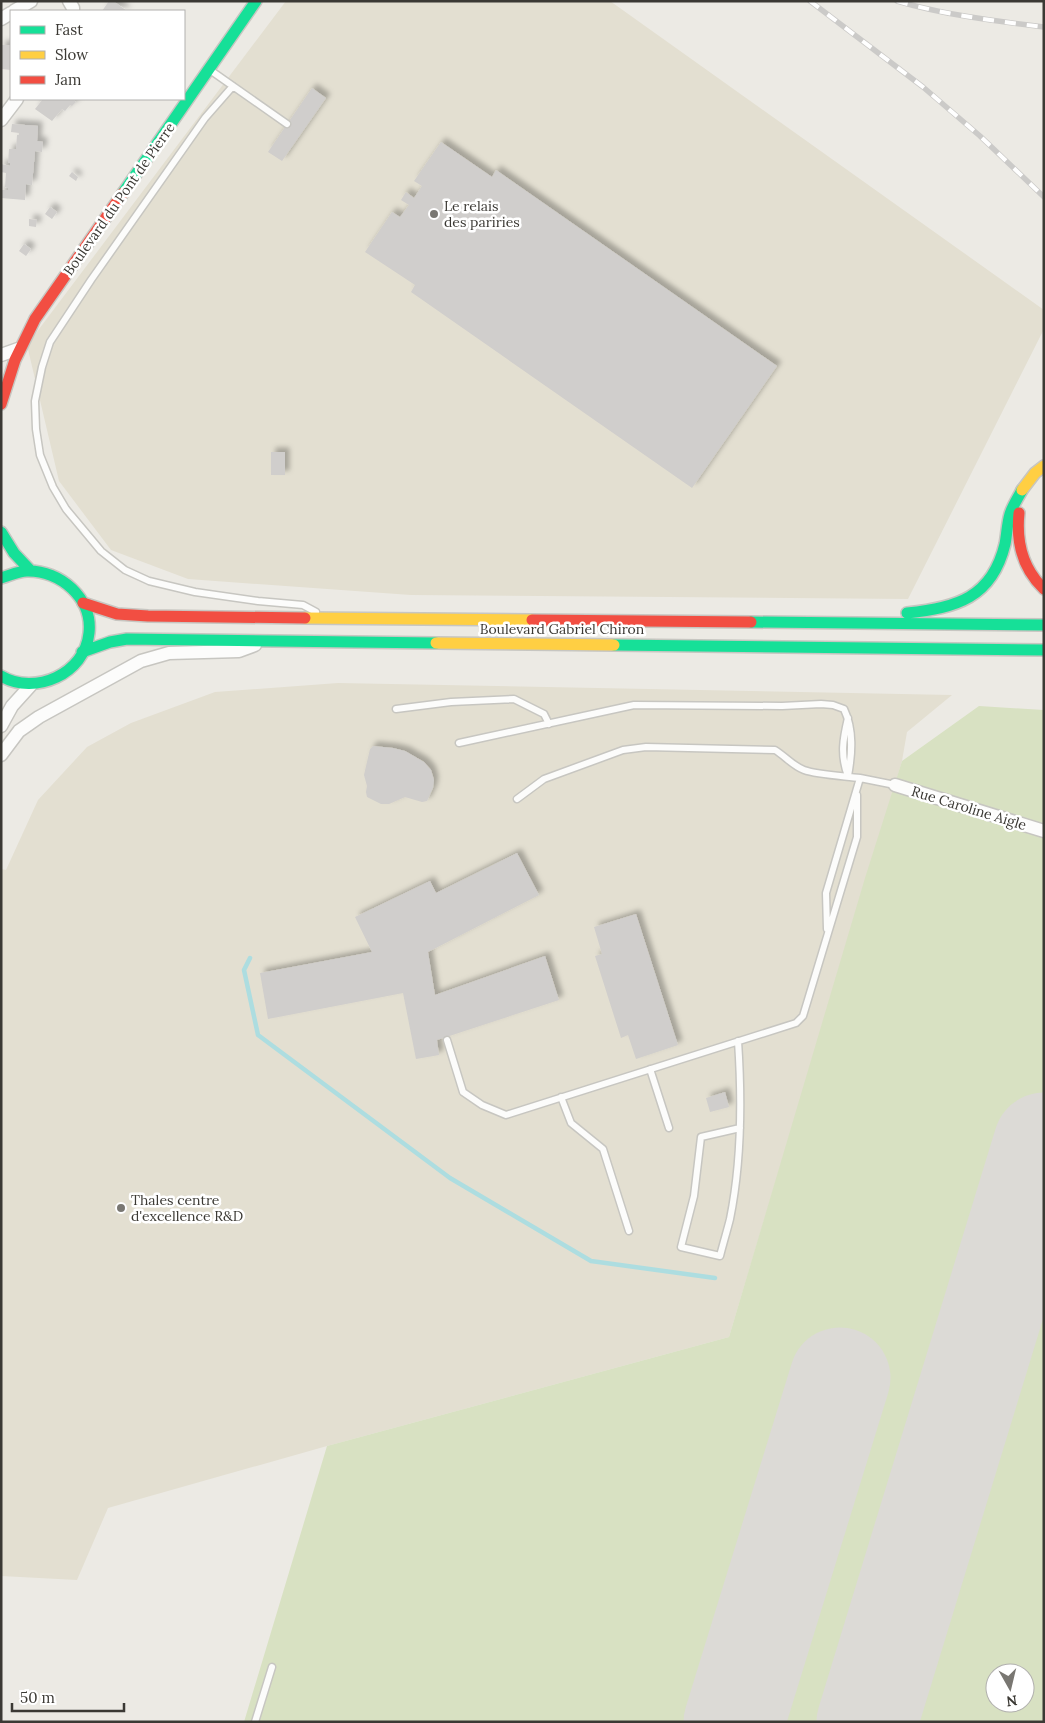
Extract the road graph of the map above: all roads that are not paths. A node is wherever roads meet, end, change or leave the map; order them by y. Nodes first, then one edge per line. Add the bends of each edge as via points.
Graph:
1 (30, 1) edge
2 (256, 1) edge
3 (16, 10) edge
4 (209, 70) junction
5 (233, 86) junction
6 (16, 100) edge
7 (1, 120) edge
8 (287, 124) dead end
9 (18, 349) junction
10 (1, 355) edge
11 (1, 404) edge
12 (1044, 466) edge
13 (1022, 490) junction
14 (1, 532) edge
15 (30, 570) junction
16 (1, 578) edge
17 (1044, 589) edge
18 (83, 603) junction
19 (328, 618) junction
20 (845, 623) junction
21 (1044, 625) edge
22 (264, 642) junction
23 (975, 649) junction
24 (1044, 650) edge
25 (82, 652) junction
26 (1037, 661) dead end
27 (1, 676) edge
28 (31, 685) junction
29 (396, 709) dead end
30 (549, 724) junction
31 (1, 726) edge
32 (459, 743) dead end
33 (1, 756) edge
34 (848, 776) junction
35 (860, 778) junction
36 (895, 784) joint
37 (856, 796) junction
38 (517, 800) dead end
39 (1044, 831) edge
40 (827, 935) junction
41 (447, 1040) dead end
42 (738, 1041) junction
43 (650, 1069) junction
44 (561, 1097) junction
45 (669, 1128) dead end
46 (740, 1128) junction
47 (629, 1231) dead end
48 (272, 1667) dead end
49 (255, 1722) edge

1 - 3 street
2 - 4 main road, Boulevard du Pont de Pierre
4 - 5 lane
4 - 9 main road, Boulevard du Pont de Pierre via 40,311
5 - 8 lane
5 - 19 lane via 205,118 50,342 36,401 40,455 66,509 101,551 125,570 149,581 196,592 303,605
6 - 7 street
9 - 10 street
9 - 11 main road, Boulevard du Pont de Pierre
12 - 13 main road
13 - 17 main road via 1018,520 1020,544 1029,570
13 - 20 main road via 1009,517 998,570 973,596 960,604 934,610 876,615
14 - 15 main road
15 - 16 main road
15 - 18 main road via 61,578
18 - 19 main road, Boulevard Gabriel Chiron via 117,614 148,616
18 - 25 main road via 88,628
19 - 20 main road, Boulevard Gabriel Chiron
20 - 21 main road, Boulevard Gabriel Chiron
22 - 23 main road, Boulevard Gabriel Chiron
22 - 25 main road, Boulevard Gabriel Chiron via 127,640
22 - 33 street via 239,651 169,653 141,661 39,717 19,732
23 - 24 main road, Boulevard Gabriel Chiron
23 - 26 main road via 992,658
25 - 28 main road via 74,666 61,676
27 - 28 main road
28 - 31 street via 12,706
29 - 30 lane via 514,699 544,714
30 - 32 lane
30 - 34 lane via 634,705 833,705 844,709 848,718 843,762
34 - 35 lane
34 - 38 lane via 805,770 775,750 646,747 623,750 544,779
35 - 36 lane
35 - 37 lane
36 - 39 street, Rue Caroline Aigle
37 - 40 lane via 857,837
37 - 40 lane via 826,893
40 - 42 lane via 803,1016 796,1023
41 - 44 lane via 463,1092 482,1105 506,1115
42 - 43 lane
42 - 46 lane
43 - 44 lane
43 - 45 lane
44 - 47 lane via 571,1124 603,1149
46 - 46 lane via 701,1137 694,1196 682,1247 720,1256 730,1218
48 - 49 lane

